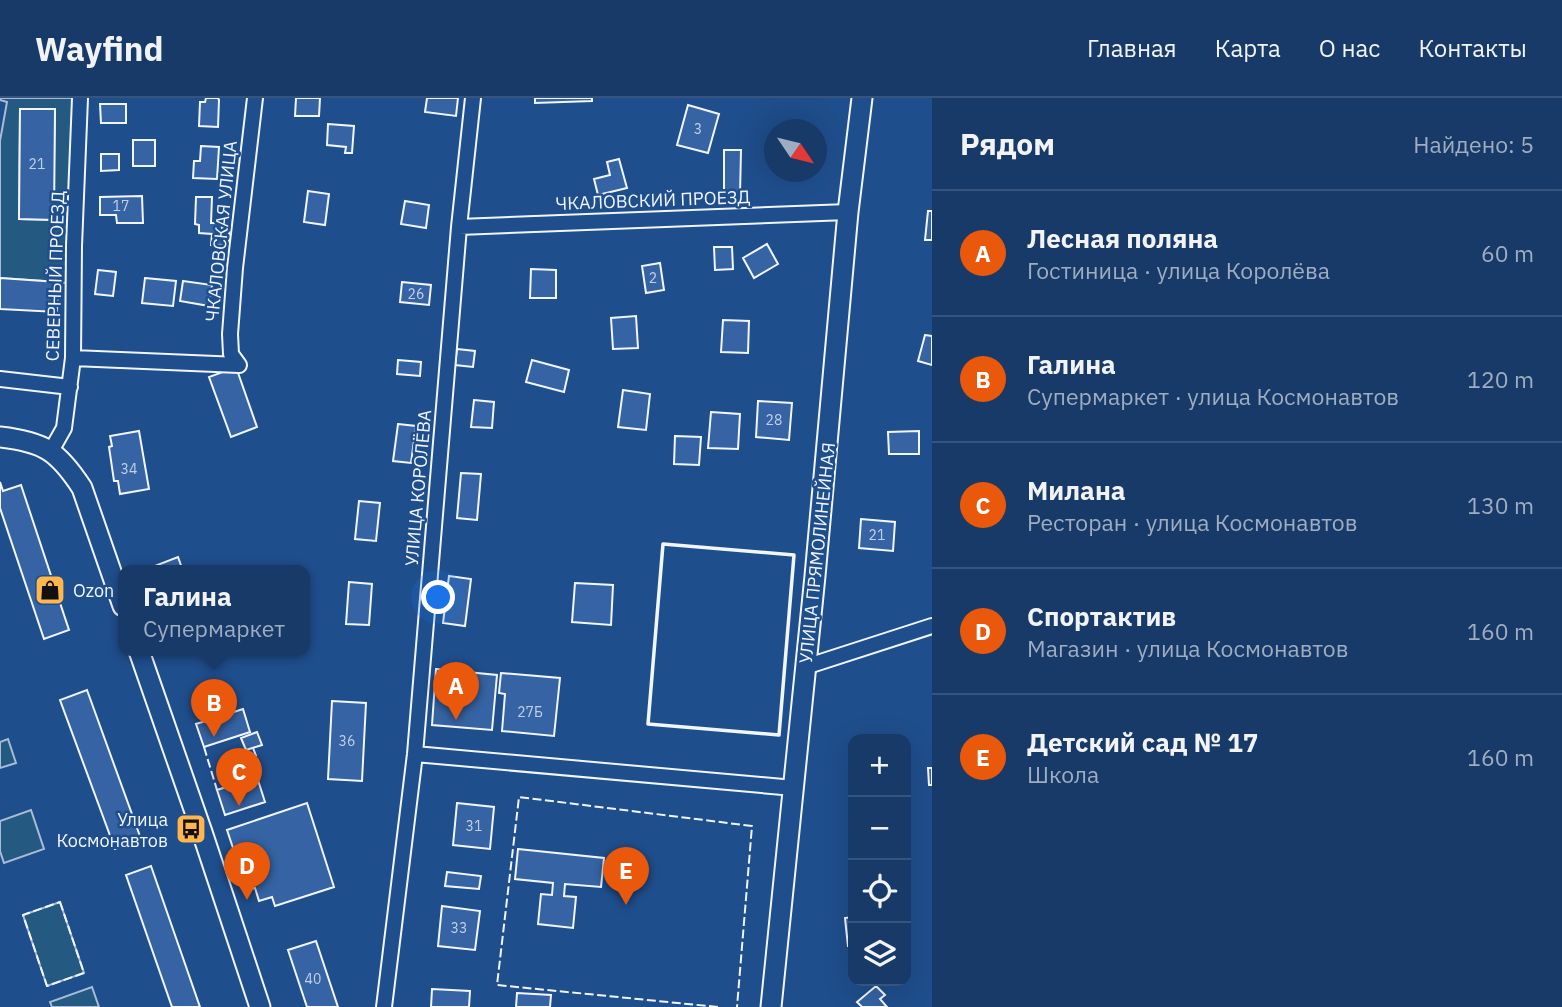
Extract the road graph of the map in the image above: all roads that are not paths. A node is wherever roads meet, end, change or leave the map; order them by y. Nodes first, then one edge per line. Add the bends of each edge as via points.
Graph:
1 (80, 98) edge
2 (255, 98) edge
3 (473, 98) edge
4 (862, 98) edge
5 (848, 212) junction
6 (459, 228) junction
7 (73, 358) junction
8 (0, 379) edge
9 (70, 387) junction
10 (0, 437) edge
11 (51, 451) junction
12 (118, 592) edge
13 (932, 626) edge
14 (141, 656) edge
15 (805, 667) junction
16 (415, 754) junction
17 (794, 788) junction
18 (260, 1007) edge
19 (384, 1007) edge
20 (771, 1007) edge

1 - 7 street, СЕВЕРНЫЙ ПРОЕЗД
2 - 7 street, ЧКАЛОВСКАЯ УЛИЦА via 230,334 232,354 239,365
3 - 6 street, УЛИЦА КОРОЛЁВА
4 - 5 street, УЛИЦА ПРЯМОЛИНЕЙНАЯ
5 - 6 street, ЧКАЛОВСКИЙ ПРОЕЗД
5 - 15 street, УЛИЦА ПРЯМОЛИНЕЙНАЯ
6 - 16 street, УЛИЦА КОРОЛЁВА
7 - 9 street, СЕВЕРНЫЙ ПРОЕЗД
8 - 9 street
9 - 11 street, СЕВЕРНЫЙ ПРОЕЗД via 64,428
10 - 11 street via 37,443
11 - 12 street via 82,488
13 - 15 street
14 - 18 street
15 - 17 street, УЛИЦА ПРЯМОЛИНЕЙНАЯ
16 - 17 street
16 - 19 street, УЛИЦА КОРОЛЁВА
17 - 20 street, УЛИЦА ПРЯМОЛИНЕЙНАЯ

